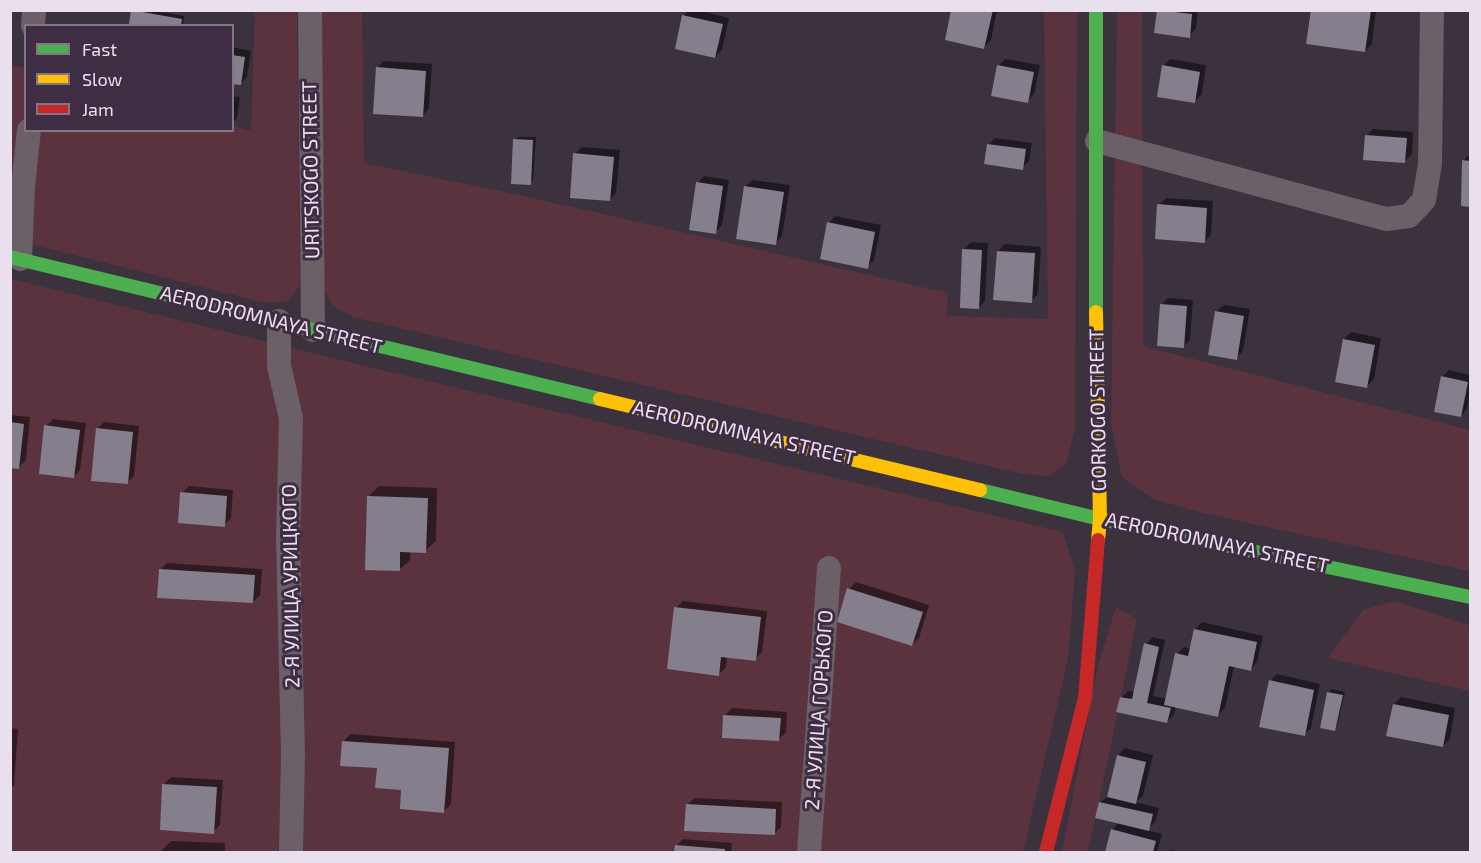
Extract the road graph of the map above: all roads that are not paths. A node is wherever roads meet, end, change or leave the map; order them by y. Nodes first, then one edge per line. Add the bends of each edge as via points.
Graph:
1 (310, 10) edge
2 (1096, 10) edge
3 (1431, 10) edge
4 (29, 132) edge
5 (1097, 141) junction
6 (15, 258) edge
7 (279, 321) junction
8 (313, 330) junction
9 (1101, 519) junction
10 (830, 568) dead end
11 (1470, 597) edge
12 (291, 852) edge
13 (809, 852) edge
14 (1046, 852) edge

1 - 8 street, URITSKOGO STREET
2 - 5 street, GORKOGO STREET
3 - 5 street via 1430,164 1424,200 1409,216 1386,219
4 - 6 street, AERODROMNAYA STREET
5 - 9 street, GORKOGO STREET via 1096,384
6 - 7 street, AERODROMNAYA STREET
7 - 8 street, AERODROMNAYA STREET
7 - 12 street, 2-Я УЛИЦА УРИЦКОГО via 279,366 291,418
8 - 9 street, AERODROMNAYA STREET
9 - 11 street, AERODROMNAYA STREET
9 - 14 street, GORKOGO STREET via 1085,698
10 - 13 street, 2-Я УЛИЦА ГОРЬКОГО

